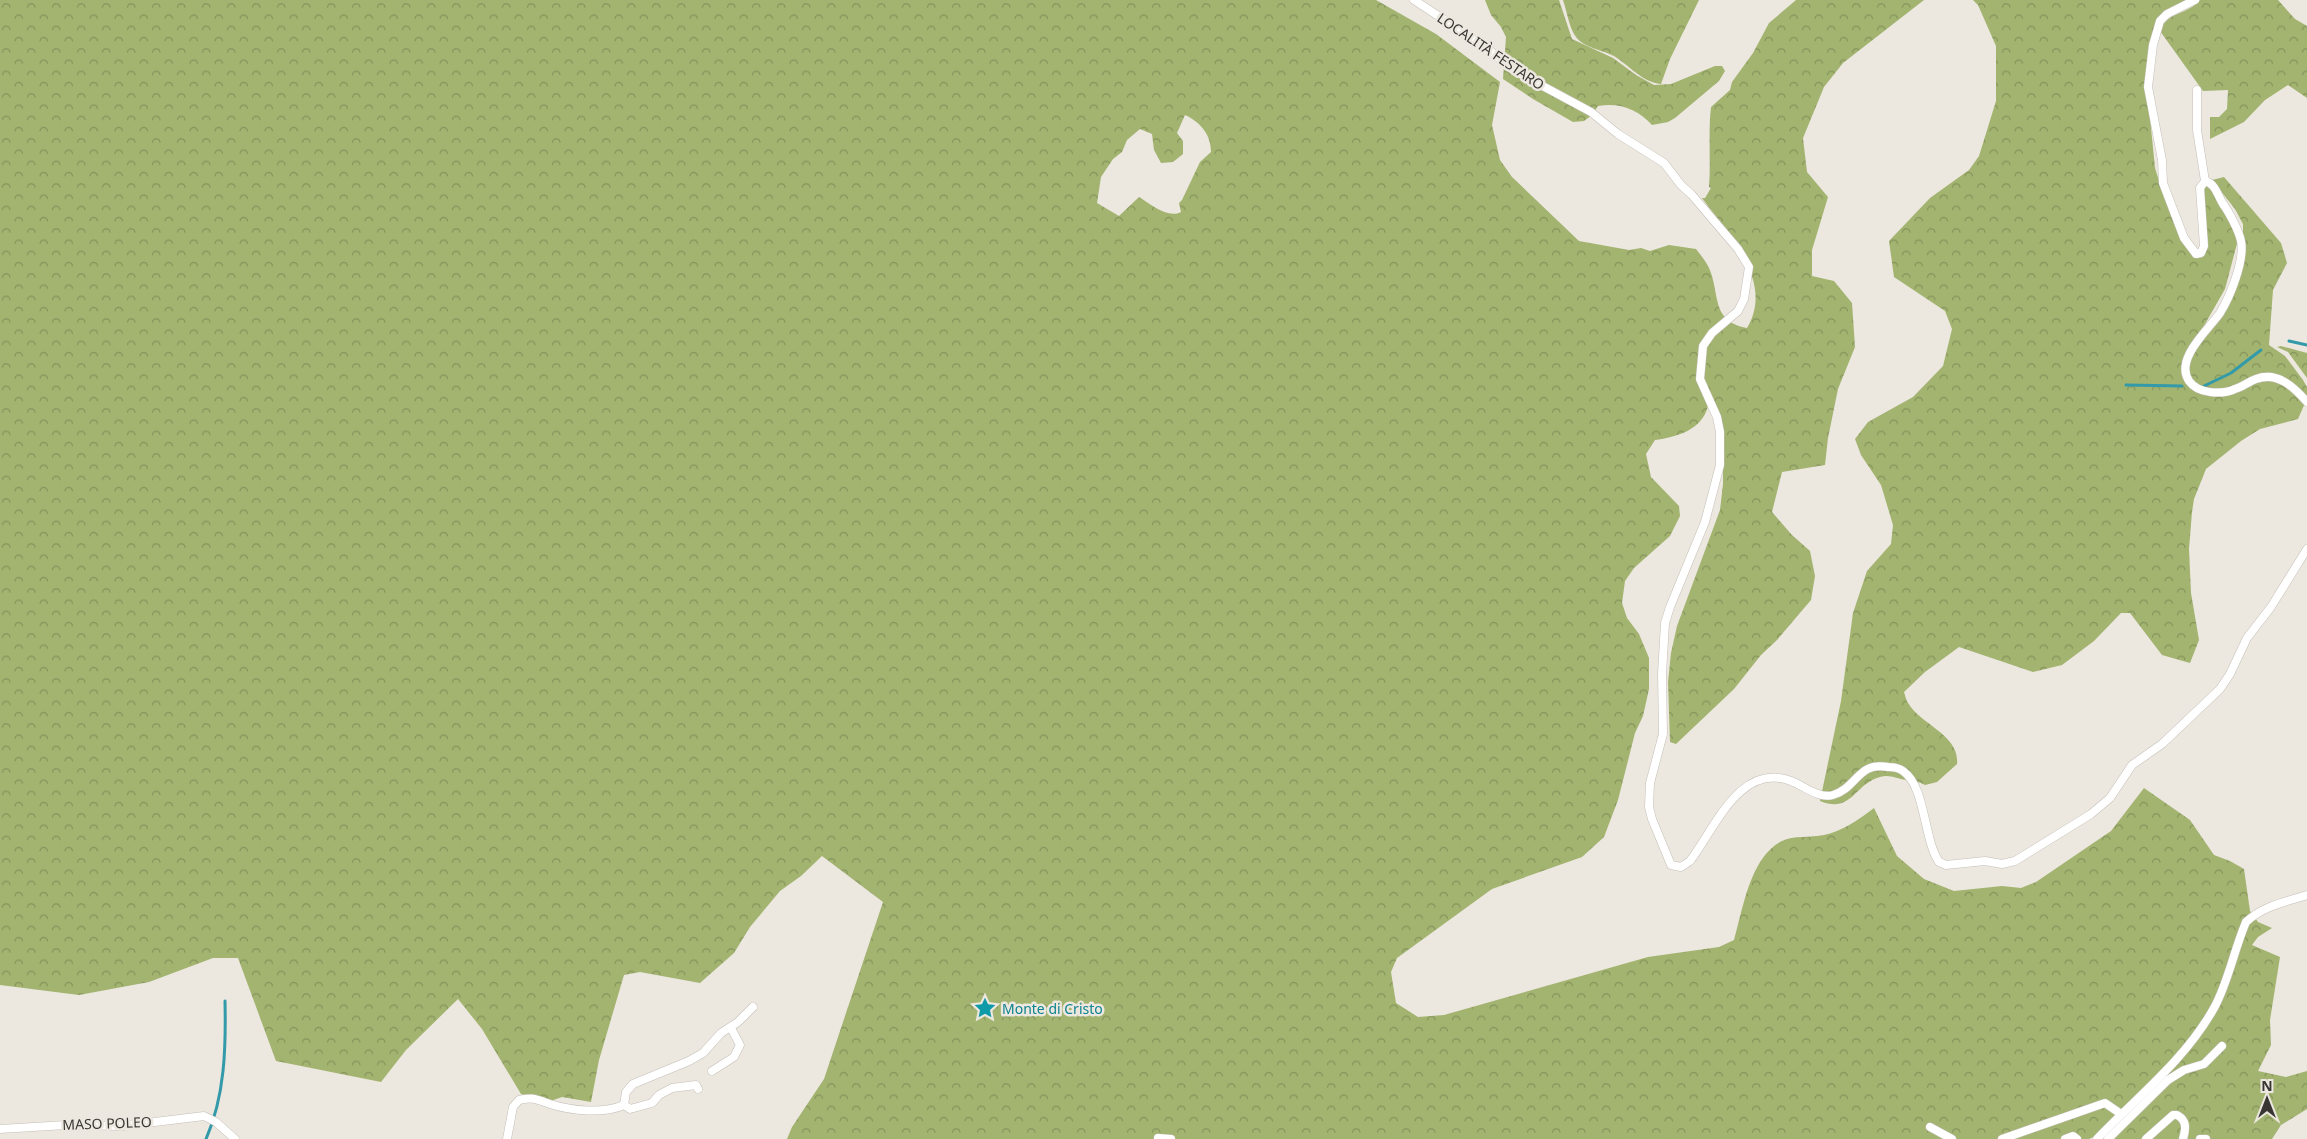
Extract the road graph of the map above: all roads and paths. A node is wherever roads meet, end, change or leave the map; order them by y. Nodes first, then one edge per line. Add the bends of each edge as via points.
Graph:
1 (1414, 0) edge
2 (2195, 0) edge
3 (2197, 90) dead end
4 (2205, 181) junction
5 (2307, 402) edge
6 (2307, 549) edge
7 (2307, 895) edge
8 (753, 1006) dead end
9 (731, 1028) junction
10 (2222, 1046) dead end
11 (712, 1071) dead end
12 (698, 1089) dead end
13 (624, 1105) junction
14 (2121, 1114) junction
15 (1930, 1127) dead end
16 (0, 1128) edge
17 (1158, 1138) edge
18 (235, 1139) edge
19 (507, 1139) edge
20 (1171, 1139) edge
21 (1952, 1139) edge
22 (2002, 1139) edge
23 (2065, 1139) edge
24 (2077, 1139) edge
25 (2097, 1139) edge
26 (2108, 1139) edge
27 (2146, 1139) edge
28 (2183, 1139) edge
29 (2200, 1139) edge
30 (2206, 1139) edge

1 - 6 street, LOCALITÀ FESTARO via 1487,48 1513,70 1591,112 1618,134 1664,163 1749,266 1744,299 1738,311 1712,333 1703,346 1700,379 1718,425 1720,465 1705,522 1665,623 1663,734 1650,783 1649,807 1671,865 1681,867 1690,862 1734,797 1764,778 1784,779 1827,796 1845,788 1866,769 1883,766 1903,771 1915,787 1939,862 1946,865 1985,861 2009,864 2091,814 2110,798 2132,765 2162,744 2220,689 2247,638 2282,592
2 - 4 street via 2160,21 2148,87 2163,166 2162,183 2184,238 2196,254 2201,253 2204,246 2200,188
3 - 4 street via 2197,130
4 - 5 street via 2214,188 2227,209 2242,242 2241,254 2235,281 2225,304 2188,357 2188,379 2200,389 2223,392 2256,379 2273,378 2287,382
7 - 14 street via 2268,907 2246,922 2206,1020 2174,1063
8 - 9 street
9 - 11 street via 740,1045 734,1057
9 - 13 street via 721,1033 703,1053 634,1084 626,1092
10 - 26 street via 2204,1064 2184,1070 2168,1080
12 - 13 street via 696,1085 672,1088 652,1103 630,1109
13 - 19 street via 611,1111 579,1110 535,1098 519,1100 513,1107
14 - 22 street via 2105,1103
14 - 25 street
15 - 21 street
16 - 18 street, MASO POLEO via 122,1126 204,1116
17 - 20 street
23 - 24 street via 2073,1136
27 - 28 street via 2178,1114 2185,1125
29 - 30 street

